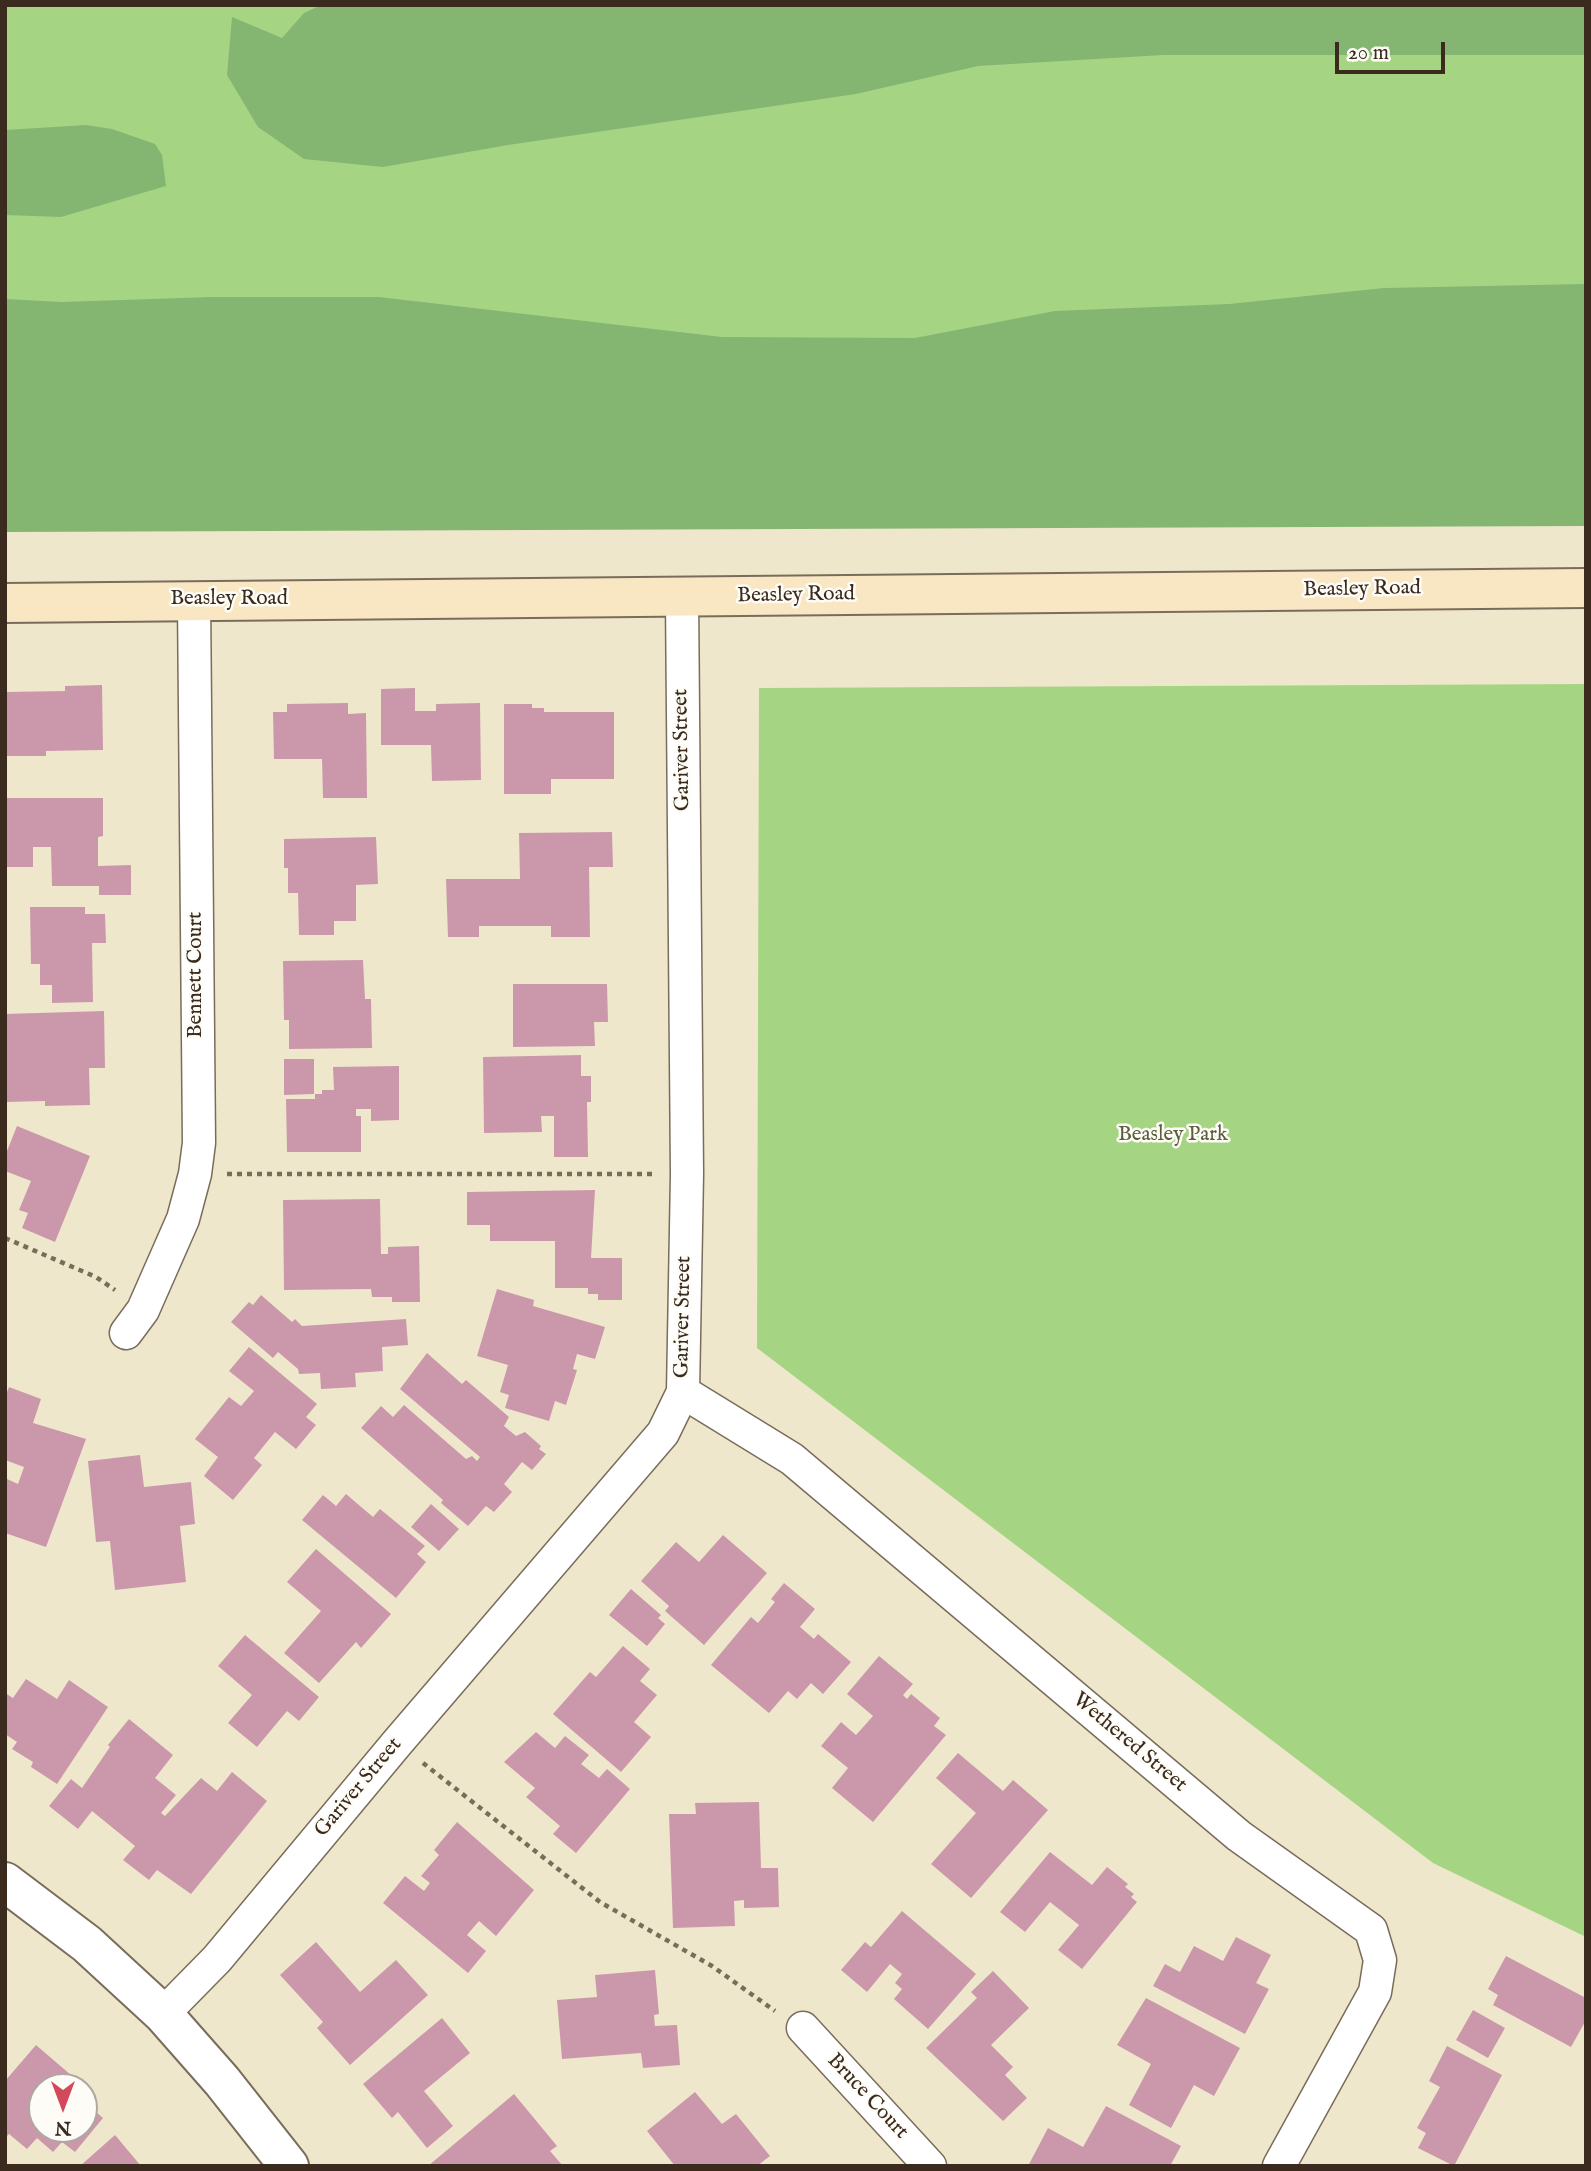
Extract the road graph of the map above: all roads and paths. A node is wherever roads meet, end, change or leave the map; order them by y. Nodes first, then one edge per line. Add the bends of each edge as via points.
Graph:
1 (1586, 588) edge
2 (5, 603) edge
3 (682, 608) junction
4 (194, 613) junction
5 (1586, 613) edge
6 (5, 627) edge
7 (195, 1174) junction
8 (687, 1174) junction
9 (5, 1238) edge
10 (135, 1321) joint
11 (683, 1392) junction
12 (397, 1742) junction
13 (5, 1882) edge
14 (163, 2014) junction
15 (803, 2028) joint
16 (289, 2166) edge
17 (930, 2166) edge
18 (1279, 2166) edge

1 - 3 main road, Beasley Road
2 - 4 main road, Beasley Road
3 - 4 main road, Beasley Road
3 - 5 main road, Beasley Road
3 - 8 street, Gariver Street
4 - 6 main road, Beasley Road
4 - 7 street, Bennett Court via 199,1143
7 - 8 path
7 - 10 street, Bennett Court via 183,1219
8 - 11 street, Gariver Street
9 - 10 path via 96,1277
11 - 12 street, Gariver Street via 663,1433
11 - 18 street, Wethered Street via 792,1459 1240,1836 1371,1930 1380,1960 1375,1992
12 - 14 street, Gariver Street via 217,1959
12 - 15 path via 600,1902 712,1966
13 - 14 street via 87,1944
14 - 16 street
15 - 17 street, Bruce Court

